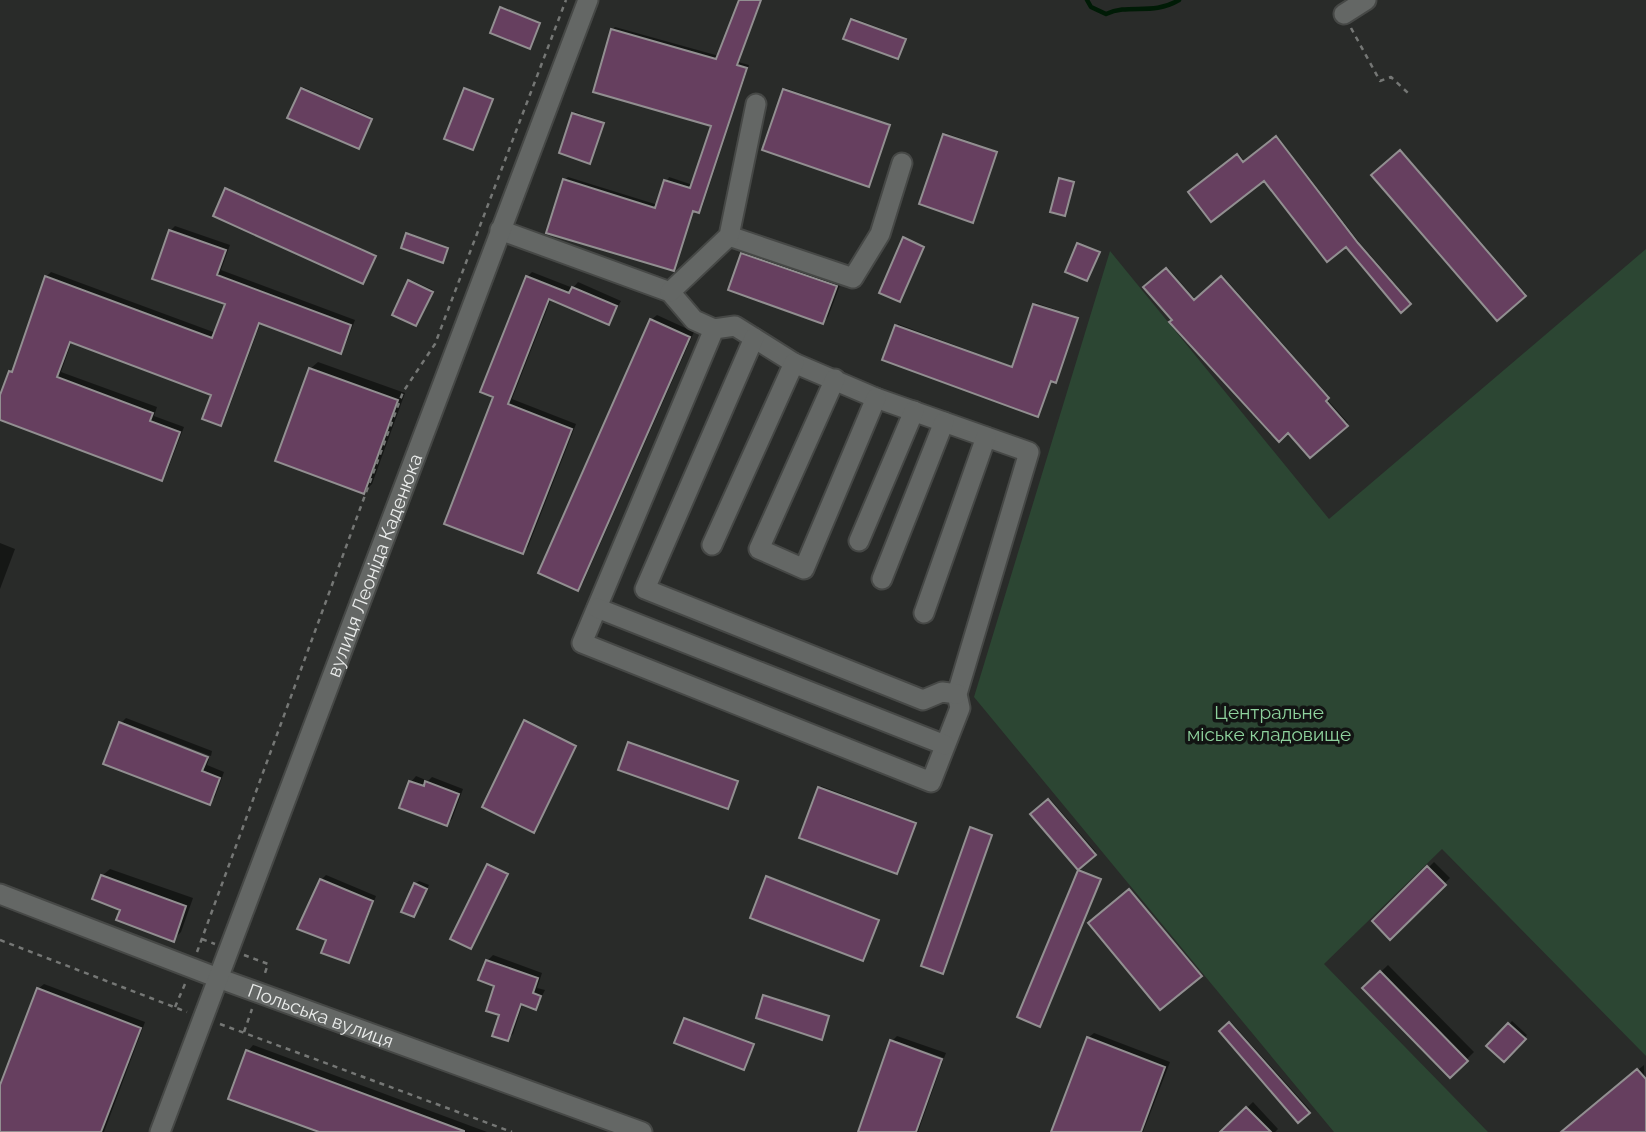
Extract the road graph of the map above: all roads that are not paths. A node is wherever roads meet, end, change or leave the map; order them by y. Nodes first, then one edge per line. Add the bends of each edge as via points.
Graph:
1 (588, 0) edge
2 (1366, 0) edge
3 (1343, 14) road end
4 (756, 104) dead end
5 (902, 163) dead end
6 (500, 230) junction
7 (729, 236) junction
8 (670, 292) junction
9 (714, 329) junction
10 (754, 338) junction
11 (794, 363) junction
12 (835, 379) junction
13 (876, 398) junction
14 (914, 411) junction
15 (944, 422) junction
16 (986, 437) junction
17 (859, 541) dead end
18 (712, 545) dead end
19 (882, 579) dead end
20 (597, 608) junction
21 (924, 613) dead end
22 (957, 694) junction
23 (945, 745) junction
24 (0, 894) edge
25 (218, 978) junction
26 (160, 1132) edge
27 (642, 1132) edge

1 - 6 street, вулиця Леоніда Каденюка
2 - 3 street
4 - 7 street
5 - 7 street via 880,234 853,278
6 - 8 street
6 - 25 street, вулиця Леоніда Каденюка
7 - 8 street
8 - 9 street via 694,320
9 - 10 street via 735,326
9 - 20 street
10 - 11 street
10 - 22 street via 645,589 923,699 942,692
11 - 12 street
11 - 18 street
12 - 13 street
12 - 13 street via 759,549 804,569
13 - 14 street
14 - 15 street
14 - 17 street
15 - 16 street
15 - 19 street
16 - 21 street
16 - 22 street via 1029,452
20 - 23 street
20 - 23 street via 582,643 931,782
22 - 23 street via 960,708
24 - 25 street, Польська вулиця
25 - 26 street, вулиця Леоніда Каденюка
25 - 27 street, Польська вулиця

